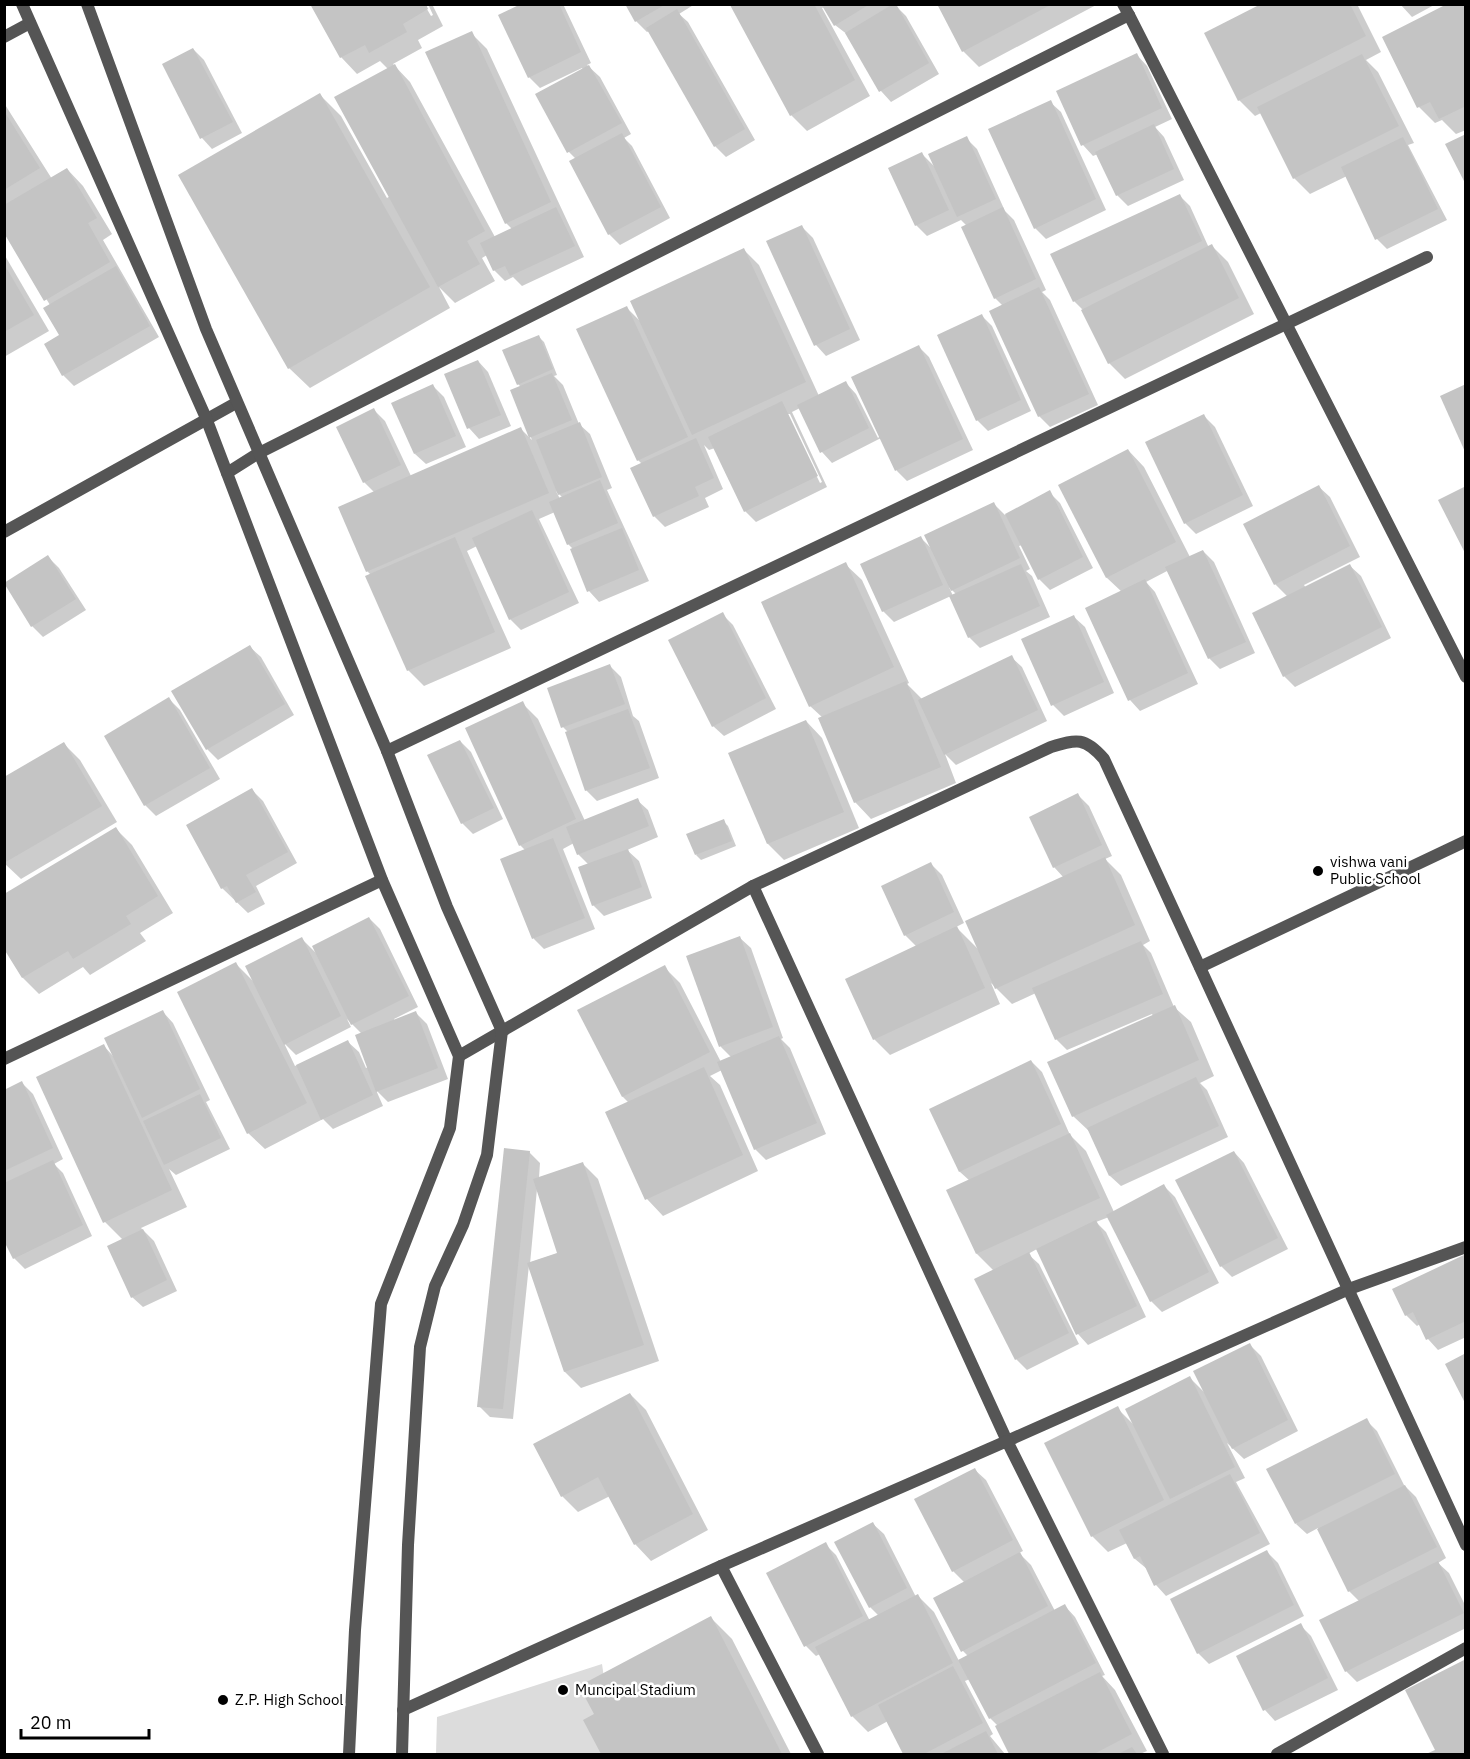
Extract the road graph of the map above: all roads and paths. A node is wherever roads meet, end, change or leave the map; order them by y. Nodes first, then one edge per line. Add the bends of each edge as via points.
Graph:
1 (22, 4) edge
2 (87, 4) edge
3 (1126, 10) edge
4 (30, 23) junction
5 (4, 37) edge
6 (1427, 257) dead end
7 (1287, 325) junction
8 (236, 403) junction
9 (206, 418) junction
10 (257, 454) junction
11 (227, 473) junction
12 (4, 532) edge
13 (1466, 677) edge
14 (387, 751) junction
15 (1466, 841) edge
16 (382, 880) junction
17 (753, 886) junction
18 (1200, 967) junction
19 (502, 1031) junction
20 (459, 1056) junction
21 (4, 1059) edge
22 (1466, 1247) edge
23 (1349, 1289) junction
24 (1007, 1441) junction
25 (1466, 1545) edge
26 (721, 1566) junction
27 (1466, 1648) edge
28 (403, 1710) junction
29 (348, 1755) edge
30 (402, 1755) edge
31 (818, 1755) edge
32 (1162, 1755) edge
33 (1277, 1755) edge

1 - 4 street
2 - 8 street
3 - 7 street
3 - 10 street
4 - 5 street
4 - 9 street
6 - 7 street
7 - 13 street
7 - 14 street
8 - 9 street
8 - 10 street
9 - 11 street
9 - 12 street
10 - 11 street
10 - 14 street
11 - 16 street
14 - 19 street via 447,907
15 - 18 street
16 - 20 street
16 - 21 street
17 - 18 street via 1051,747 1075,740 1092,745 1104,759
17 - 19 street
17 - 24 street
18 - 23 street
19 - 20 street
19 - 28 street via 487,1155 463,1225 435,1286 420,1347
20 - 29 street via 450,1128 381,1304
22 - 23 street
23 - 24 street
23 - 25 street
24 - 26 street
24 - 32 street
26 - 28 street
26 - 31 street
27 - 33 street
28 - 30 street

